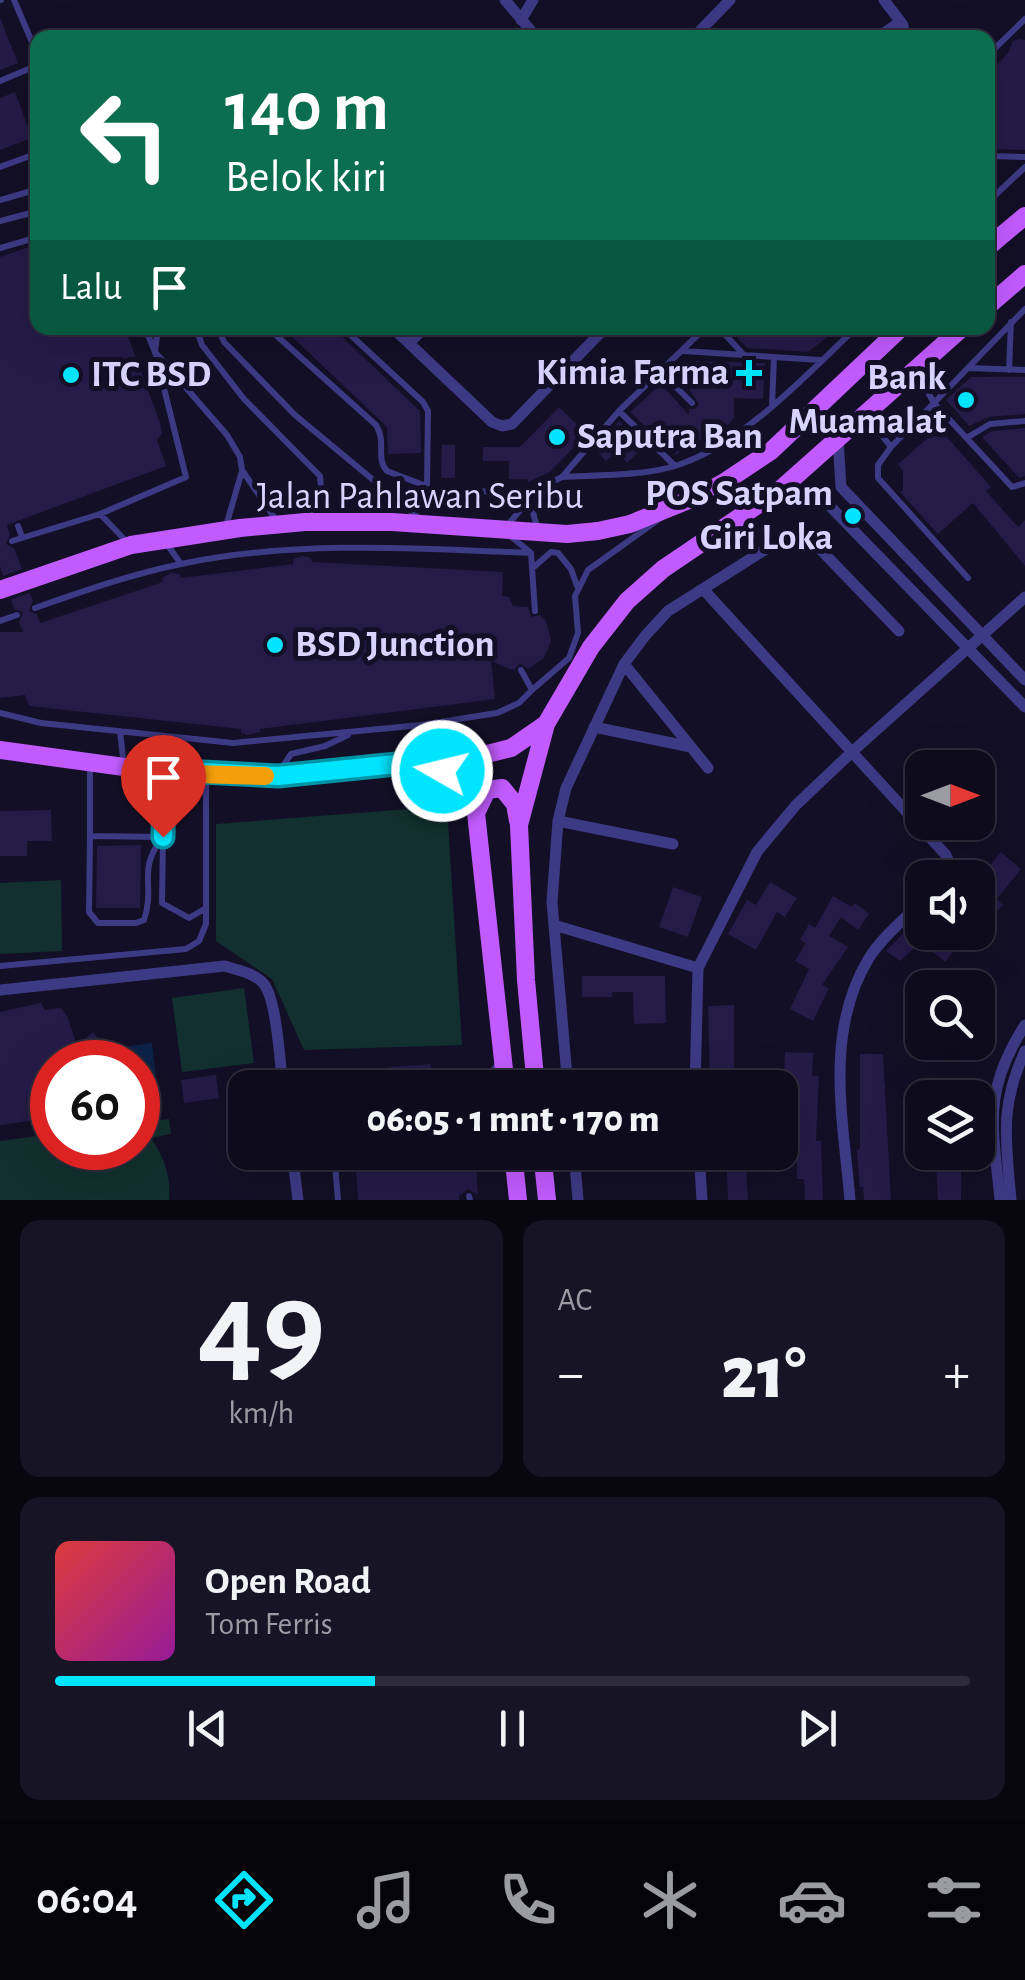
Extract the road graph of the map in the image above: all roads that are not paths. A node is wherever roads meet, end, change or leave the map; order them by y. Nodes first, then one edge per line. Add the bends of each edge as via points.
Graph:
1 (14, 0) edge
2 (506, 0) edge
3 (534, 0) edge
4 (730, 0) edge
5 (884, 0) edge
6 (1025, 19) edge
7 (521, 20) junction
8 (900, 22) junction
9 (530, 30) edge
10 (701, 30) edge
11 (888, 30) edge
12 (904, 30) edge
13 (30, 37) edge
14 (995, 48) edge
15 (30, 67) edge
16 (0, 80) edge
17 (30, 156) edge
18 (995, 156) edge
19 (1025, 157) edge
20 (0, 167) edge
21 (1025, 167) edge
22 (30, 191) edge
23 (995, 195) edge
24 (0, 200) edge
25 (30, 214) edge
26 (1025, 216) edge
27 (0, 221) edge
28 (30, 239) edge
29 (995, 240) edge
30 (0, 248) edge
31 (1025, 274) edge
32 (995, 300) edge
33 (1025, 309) edge
34 (1011, 322) junction
35 (148, 335) edge
36 (157, 335) edge
37 (199, 335) edge
38 (221, 335) edge
39 (276, 335) edge
40 (350, 335) edge
41 (404, 335) edge
42 (417, 335) edge
43 (602, 335) edge
44 (698, 335) edge
45 (725, 335) edge
46 (848, 335) edge
47 (893, 335) edge
48 (954, 335) edge
49 (410, 342) junction
50 (681, 351) junction
51 (155, 352) junction
52 (744, 355) junction
53 (774, 357) junction
54 (821, 360) junction
55 (968, 368) junction
56 (915, 370) junction
57 (1009, 370) junction
58 (1025, 370) edge
59 (660, 371) junction
60 (692, 403) dead end
61 (938, 406) junction
62 (772, 407) junction
63 (619, 411) junction
64 (866, 414) junction
65 (1025, 421) edge
66 (968, 437) junction
67 (838, 440) junction
68 (891, 447) junction
69 (676, 466) junction
70 (242, 470) junction
71 (562, 477) junction
72 (1025, 483) edge
73 (427, 486) junction
74 (781, 489) junction
75 (511, 492) junction
76 (538, 492) junction
77 (669, 508) junction
78 (100, 514) junction
79 (305, 522) junction
80 (278, 524) junction
81 (427, 525) junction
82 (18, 526) dead end
83 (219, 530) junction
84 (502, 530) junction
85 (542, 532) junction
86 (22, 537) junction
87 (162, 538) junction
88 (12, 541) dead end
89 (131, 545) junction
90 (531, 553) junction
91 (222, 558) junction
92 (181, 564) junction
93 (534, 566) junction
94 (968, 578) dead end
95 (577, 587) junction
96 (703, 589) junction
97 (0, 590) edge
98 (1025, 597) edge
99 (35, 608) dead end
100 (535, 611) dead end
101 (17, 615) dead end
102 (0, 621) edge
103 (899, 631) dead end
104 (985, 635) junction
105 (971, 648) junction
106 (624, 664) junction
107 (521, 670) dead end
108 (1025, 680) edge
109 (532, 690) junction
110 (1025, 708) edge
111 (0, 713) edge
112 (546, 724) junction
113 (594, 727) junction
114 (120, 731) junction
115 (354, 732) junction
116 (691, 747) junction
117 (0, 750) edge
118 (853, 751) junction
119 (426, 761) junction
120 (90, 763) junction
121 (124, 767) junction
122 (708, 768) dead end
123 (164, 770) junction
124 (206, 775) junction
125 (278, 776) junction
126 (476, 813) junction
127 (558, 820) junction
128 (519, 825) junction
129 (90, 836) junction
130 (163, 837) junction
131 (673, 844) dead end
132 (948, 860) edge
133 (206, 908) junction
134 (905, 919) edge
135 (554, 925) junction
136 (0, 966) edge
137 (698, 968) junction
138 (0, 990) edge
139 (1025, 1025) edge
140 (1025, 1051) edge
141 (503, 1058) junction
142 (280, 1070) edge
143 (493, 1070) edge
144 (504, 1070) edge
145 (534, 1070) edge
146 (566, 1070) edge
147 (695, 1070) edge
148 (1000, 1072) junction
149 (1020, 1079) edge
150 (294, 1170) edge
151 (336, 1170) edge
152 (515, 1170) edge
153 (544, 1170) edge
154 (576, 1170) edge
155 (700, 1170) edge
156 (298, 1200) edge
157 (338, 1200) edge
158 (518, 1200) edge
159 (546, 1200) edge
160 (578, 1200) edge
161 (702, 1200) edge
162 (850, 1200) edge
163 (1000, 1200) edge
164 (1012, 1200) edge

1 - 13 lane
2 - 7 street
3 - 7 street
4 - 10 street
5 - 8 street
6 - 14 lane
7 - 9 street
8 - 11 street
8 - 12 street
15 - 16 lane
17 - 20 lane
18 - 19 lane
21 - 23 lane
22 - 24 lane
25 - 27 lane
26 - 29 main road
28 - 30 lane
31 - 32 main road
33 - 34 lane
34 - 55 lane
34 - 57 lane
35 - 51 lane
36 - 51 lane
37 - 79 lane via 244,400 320,476 317,503
38 - 81 lane via 295,415
39 - 73 lane via 376,425 385,469
40 - 73 lane via 428,411
41 - 49 street
42 - 49 street
43 - 49 street via 512,424 502,426
44 - 50 lane
45 - 52 lane
46 - 54 lane
47 - 77 main road, Jalan Pahlawan Seribu via 770,450 723,483
48 - 56 main road
50 - 52 lane
50 - 59 lane
51 - 70 lane via 226,435
51 - 78 lane via 187,474
52 - 53 lane
53 - 54 lane
53 - 62 lane
54 - 62 lane
55 - 57 lane
55 - 61 lane
56 - 61 lane
56 - 64 main road
57 - 58 lane
59 - 60 lane
59 - 63 lane
61 - 66 lane
61 - 68 lane
62 - 69 lane
63 - 69 lane
63 - 71 lane
64 - 67 main road
64 - 68 lane
65 - 66 lane via 984,425
66 - 72 lane via 1012,487
67 - 74 main road
67 - 104 street via 841,487
68 - 94 lane via 878,465 878,478
69 - 71 lane
70 - 80 lane
70 - 83 lane
71 - 76 lane
73 - 75 lane
74 - 105 street via 823,500
74 - 112 main road via 627,600
75 - 76 lane
75 - 84 lane via 522,508
76 - 85 lane via 533,518
77 - 85 main road, Jalan Pahlawan Seribu via 598,531
77 - 95 lane via 588,570
78 - 86 lane
78 - 89 lane
79 - 80 main road, Jalan Pahlawan Seribu
79 - 81 main road, Jalan Pahlawan Seribu
80 - 83 main road, Jalan Pahlawan Seribu
81 - 84 main road, Jalan Pahlawan Seribu
82 - 86 lane
83 - 87 main road, Jalan Pahlawan Seribu
83 - 91 lane
84 - 85 main road, Jalan Pahlawan Seribu
84 - 90 lane
86 - 88 lane
87 - 89 main road, Jalan Pahlawan Seribu
87 - 92 lane
89 - 97 main road, Jalan Pahlawan Seribu
90 - 91 lane via 386,548
90 - 93 lane
91 - 92 lane
92 - 99 lane
93 - 95 lane via 558,553
93 - 100 lane
95 - 109 lane via 577,641 561,667
96 - 103 street via 774,544 804,541 819,548
96 - 106 street via 668,612
96 - 118 street
98 - 104 street
101 - 102 lane
104 - 105 street
104 - 108 street
105 - 110 street
105 - 118 street
106 - 113 street
106 - 116 street
107 - 109 lane
109 - 115 lane via 497,713
111 - 114 lane
112 - 119 main road via 495,754
112 - 128 main road
113 - 116 street
113 - 127 street
114 - 115 lane via 233,743
114 - 121 lane
115 - 125 lane via 291,754
116 - 122 street
117 - 120 main road
118 - 132 street
118 - 137 street via 757,852
119 - 125 main road
119 - 126 main road via 464,790
120 - 121 main road
120 - 129 lane
121 - 123 main road
123 - 124 main road
123 - 130 lane
124 - 125 main road
124 - 133 lane
126 - 128 main road via 487,790 502,788 515,804
126 - 141 main road
127 - 131 street
127 - 135 street
128 - 145 main road
129 - 130 lane
129 - 130 lane via 89,912 98,923 144,920 148,856
130 - 133 lane via 162,903 189,918
133 - 136 lane via 204,934 186,950
134 - 162 street via 870,956 841,1034
135 - 137 street
135 - 146 street
137 - 147 street
138 - 142 street via 226,966 264,984
139 - 148 street
140 - 149 street
141 - 143 lane
141 - 144 main road
148 - 149 street
148 - 163 street via 992,1113
149 - 164 street via 1004,1117
150 - 156 street
151 - 157 lane
152 - 158 main road
153 - 159 main road
154 - 160 street
155 - 161 street

